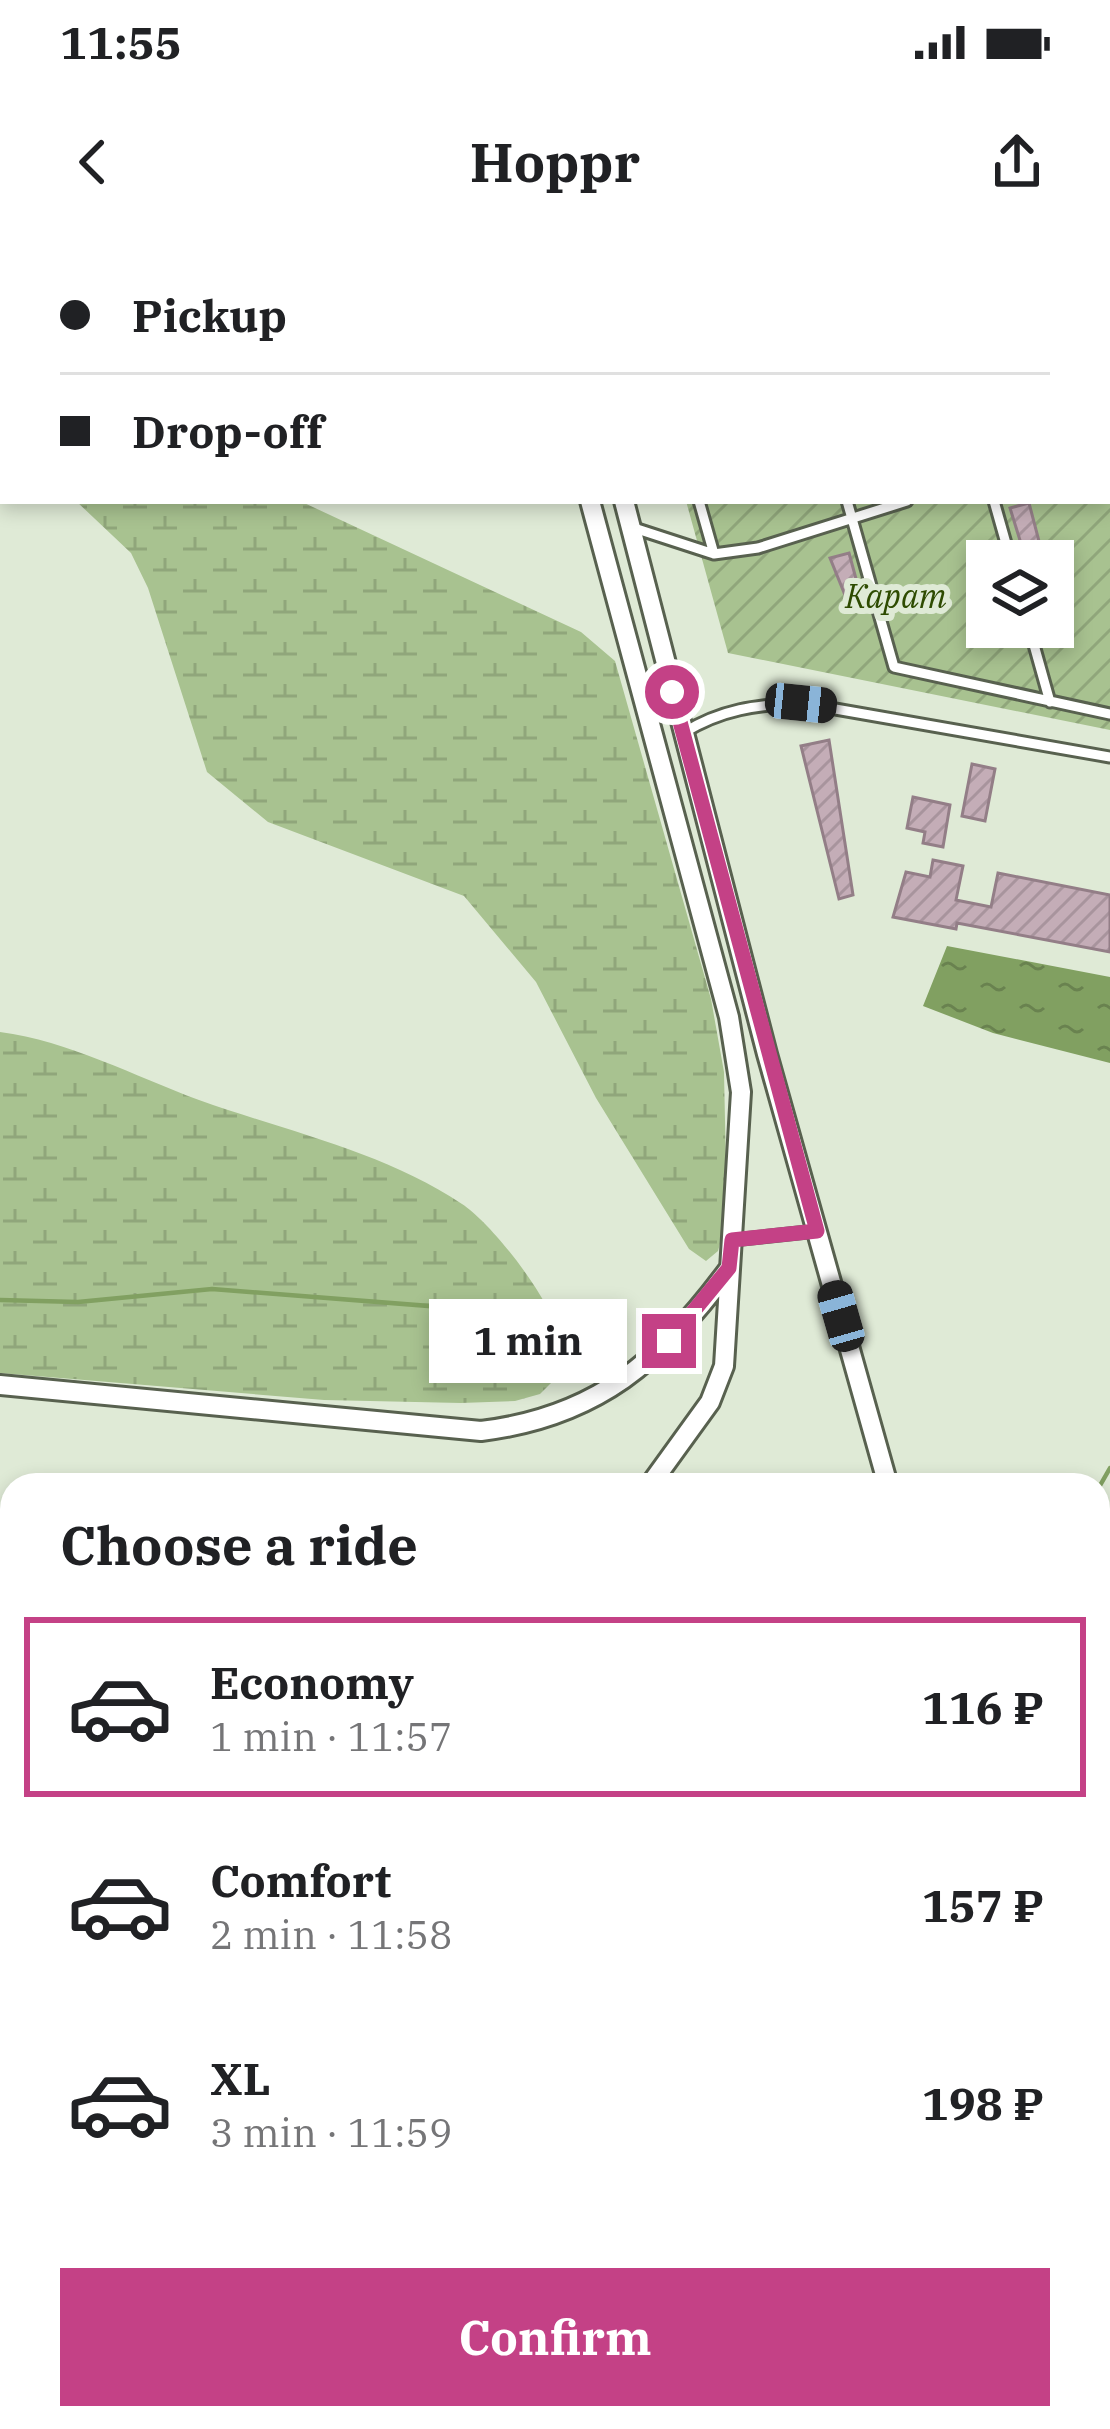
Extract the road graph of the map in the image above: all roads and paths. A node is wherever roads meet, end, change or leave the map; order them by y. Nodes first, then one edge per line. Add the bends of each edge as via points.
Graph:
1 (591, 504) edge
2 (625, 504) edge
3 (700, 504) edge
4 (848, 504) edge
5 (896, 504) edge
6 (995, 504) edge
7 (851, 517) junction
8 (631, 527) junction
9 (1004, 540) edge
10 (714, 554) junction
11 (1035, 648) edge
12 (1050, 702) junction
13 (1110, 714) edge
14 (683, 733) junction
15 (1110, 757) edge
16 (817, 1231) junction
17 (732, 1240) junction
18 (729, 1268) junction
19 (0, 1385) edge
20 (659, 1473) edge
21 (885, 1473) edge

1 - 17 street via 737,1054
2 - 8 street
3 - 10 lane
4 - 7 lane
5 - 7 lane
6 - 9 lane
7 - 10 lane
7 - 12 lane via 894,667
8 - 10 lane
8 - 14 street
11 - 12 lane
12 - 13 lane
14 - 15 lane via 750,705 801,703
14 - 16 street
16 - 17 lane
16 - 21 street
17 - 18 street
18 - 19 street via 692,1319 628,1377 567,1413 526,1426 481,1431
18 - 20 street via 724,1366 710,1402

